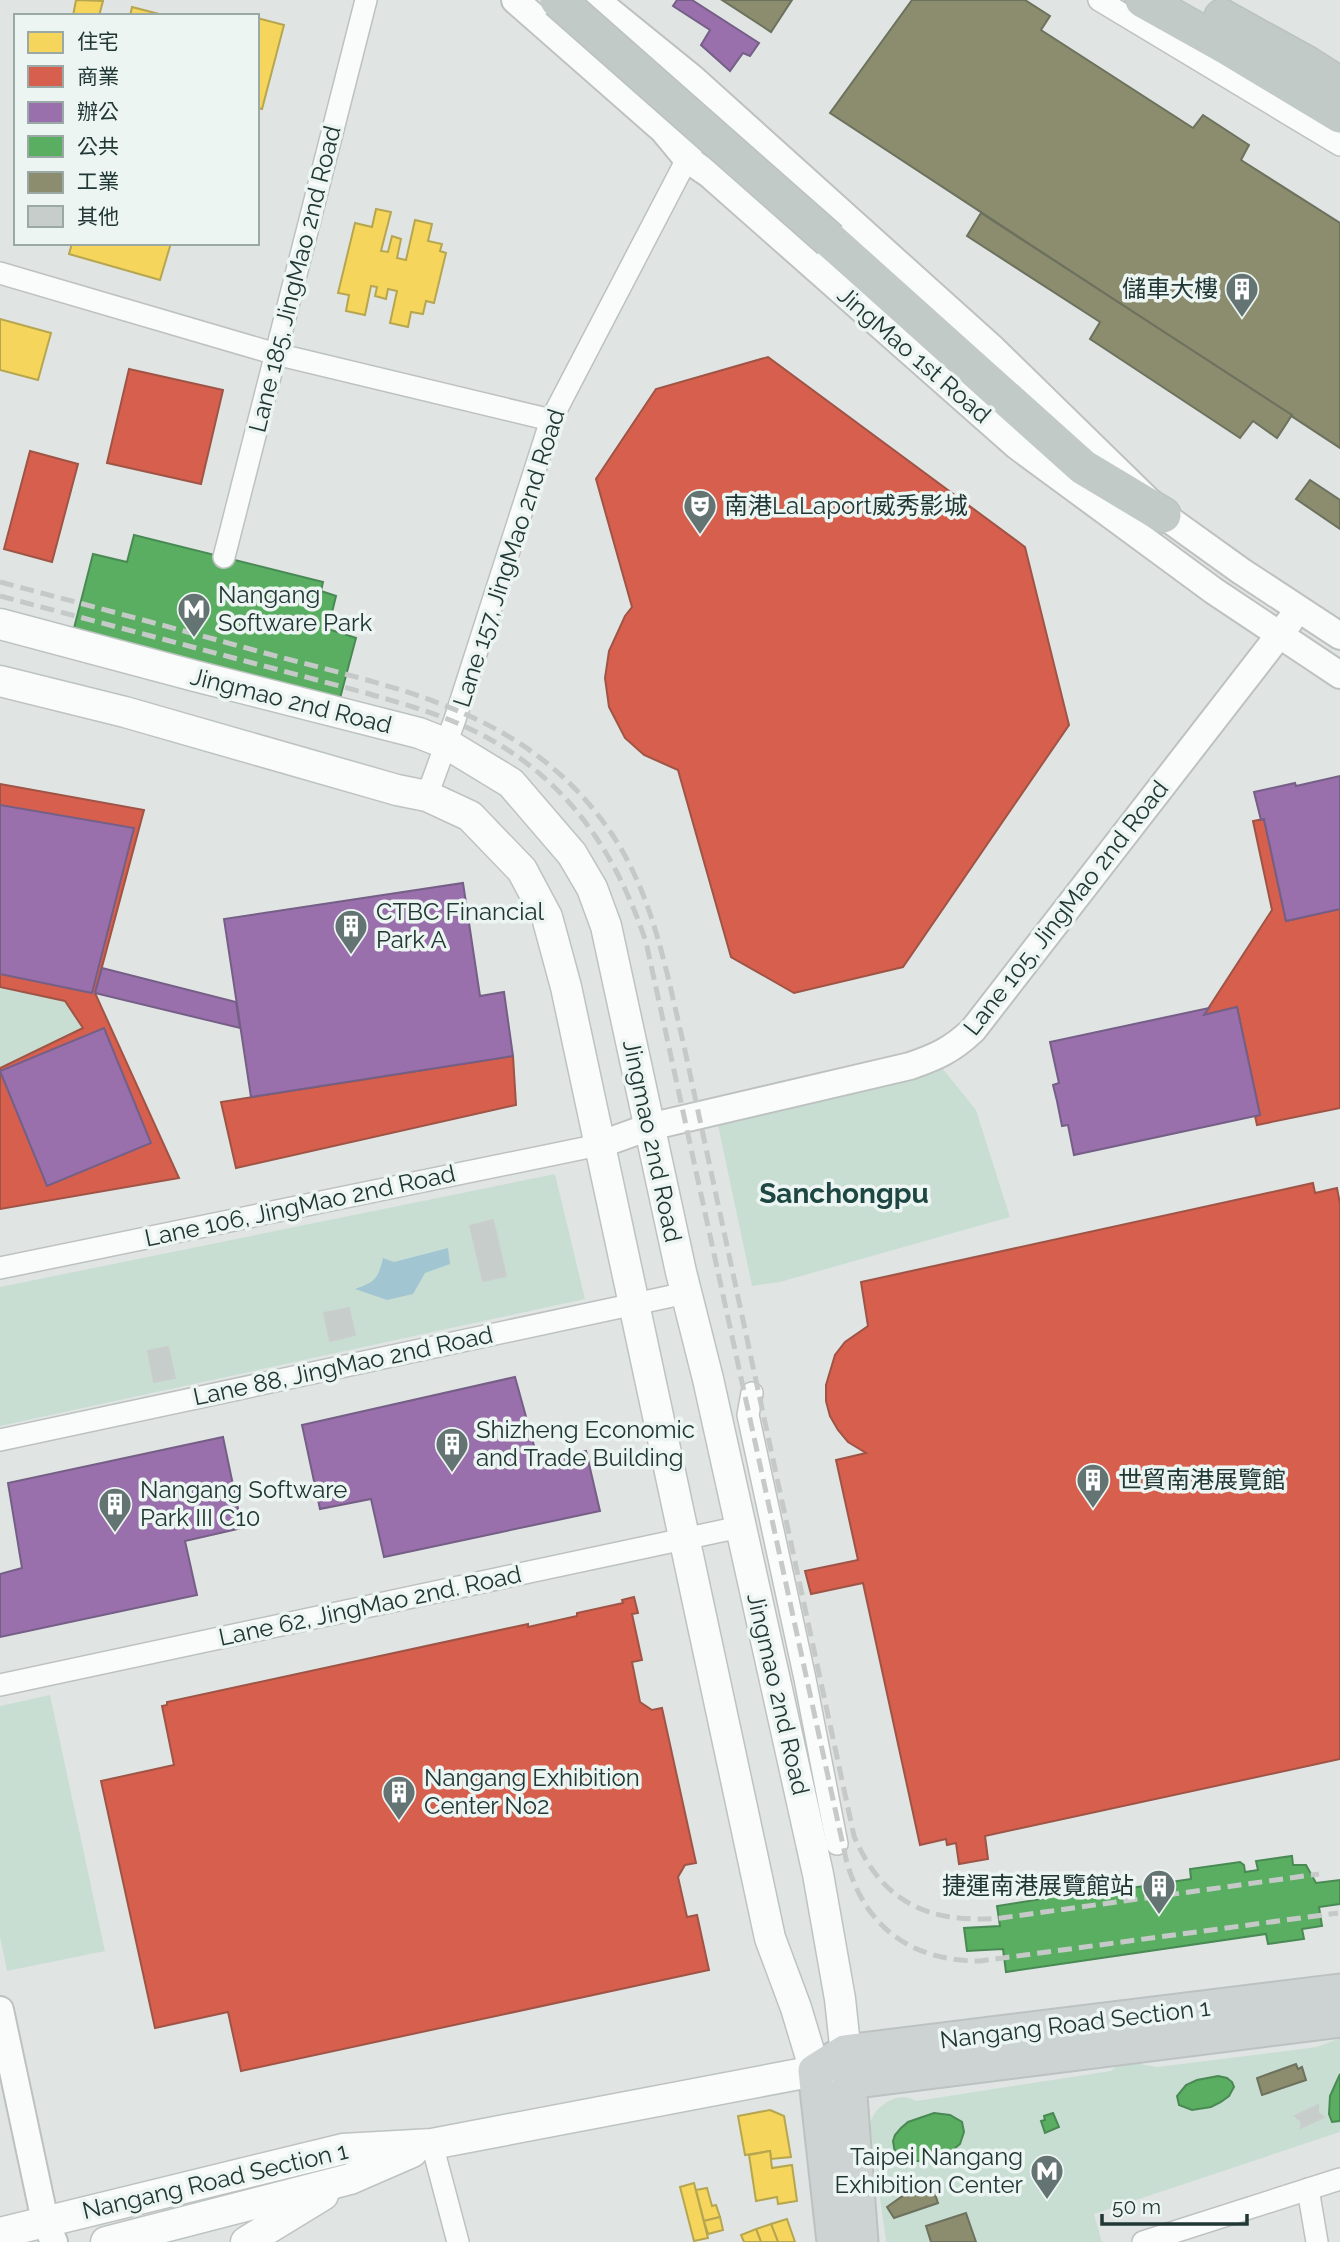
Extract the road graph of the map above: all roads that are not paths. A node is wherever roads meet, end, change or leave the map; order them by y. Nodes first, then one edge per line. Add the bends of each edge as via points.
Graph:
1 (366, 0) edge
2 (515, 0) edge
3 (558, 0) edge
4 (596, 0) edge
5 (1099, 0) edge
6 (1143, 0) edge
7 (1190, 0) edge
8 (1237, 0) edge
9 (1340, 60) edge
10 (1340, 85) edge
11 (714, 99) junction
12 (1340, 115) edge
13 (1340, 145) edge
14 (687, 159) junction
15 (0, 273) edge
16 (276, 354) junction
17 (551, 420) junction
18 (1163, 515) junction
19 (224, 557) dead end
20 (1299, 609) junction
21 (0, 624) edge
22 (1280, 634) junction
23 (1340, 636) edge
24 (1340, 675) edge
25 (0, 681) edge
26 (447, 744) junction
27 (427, 796) junction
28 (649, 1128) junction
29 (599, 1145) junction
30 (0, 1268) edge
31 (686, 1293) junction
32 (634, 1304) junction
33 (752, 1393) dead end
34 (0, 1440) edge
35 (740, 1527) junction
36 (684, 1539) junction
37 (0, 1685) edge
38 (836, 1844) dead end
39 (1340, 1991) edge
40 (0, 2010) edge
41 (1340, 2020) edge
42 (847, 2067) junction
43 (815, 2071) junction
44 (432, 2144) junction
45 (350, 2179) junction
46 (1340, 2179) edge
47 (1308, 2189) junction
48 (50, 2231) edge
49 (0, 2233) edge
50 (106, 2242) edge
51 (246, 2242) edge
52 (458, 2242) edge
53 (834, 2242) edge
54 (862, 2242) edge
55 (1143, 2242) edge
56 (1317, 2242) edge

1 - 16 street, Lane 185, JingMao 2nd Road
2 - 14 street, JingMao 1st Road via 663,130
3 - 18 highway, bridge via 1083,467
4 - 11 street
5 - 13 street
6 - 12 highway
7 - 10 highway
8 - 9 highway
11 - 14 street, Lane 157, JingMao 2nd Road
11 - 18 street via 993,349
14 - 17 street, Lane 157, JingMao 2nd Road
14 - 22 street, JingMao 1st Road via 1017,446
15 - 16 street
16 - 17 street
16 - 19 street, Lane 185, JingMao 2nd Road
17 - 26 street, Lane 157, JingMao 2nd Road
18 - 20 street
20 - 22 street, Lane 105, JingMao 2nd Road
20 - 23 street
21 - 26 main road, Jingmao 2nd Road via 196,671
22 - 24 street, JingMao 1st Road
22 - 28 street, Lane 105, JingMao 2nd Road via 959,1043 910,1066
25 - 27 main road
26 - 27 street, Lane 157, JingMao 2nd Road
26 - 28 main road, Jingmao 2nd Road via 511,783 572,854 592,888 606,926
27 - 29 main road via 470,816 522,870 536,892 566,987
28 - 29 street, Lane 105, JingMao 2nd Road
28 - 31 main road, Jingmao 2nd Road
29 - 30 street, Lane 106, JingMao 2nd Road
29 - 32 main road
31 - 32 street, Lane 88, JingMao 2nd Road
31 - 35 main road, Jingmao 2nd Road
32 - 34 street, Lane 88, JingMao 2nd Road
32 - 36 main road
33 - 38 street via 748,1415 806,1679
35 - 36 street, Lane 62, JingMao 2nd. Road
35 - 42 main road, Jingmao 2nd Road via 818,1874
36 - 37 street, Lane 62, JingMao 2nd. Road
36 - 43 main road via 770,1938
39 - 42 main road, Nangang Road Section 1
40 - 48 street
41 - 42 main road, Nangang Road Section 1
42 - 43 main road, Nangang Road Section 1
42 - 54 main road
43 - 44 main road, Nangang Road Section 1
43 - 53 main road
44 - 45 main road, Nangang Road Section 1
44 - 48 main road, Nangang Road Section 1 via 343,2149
44 - 52 street
45 - 50 main road, Nangang Road Section 1
45 - 51 main road
46 - 47 street
47 - 55 street
47 - 56 street
48 - 49 main road, Nangang Road Section 1

